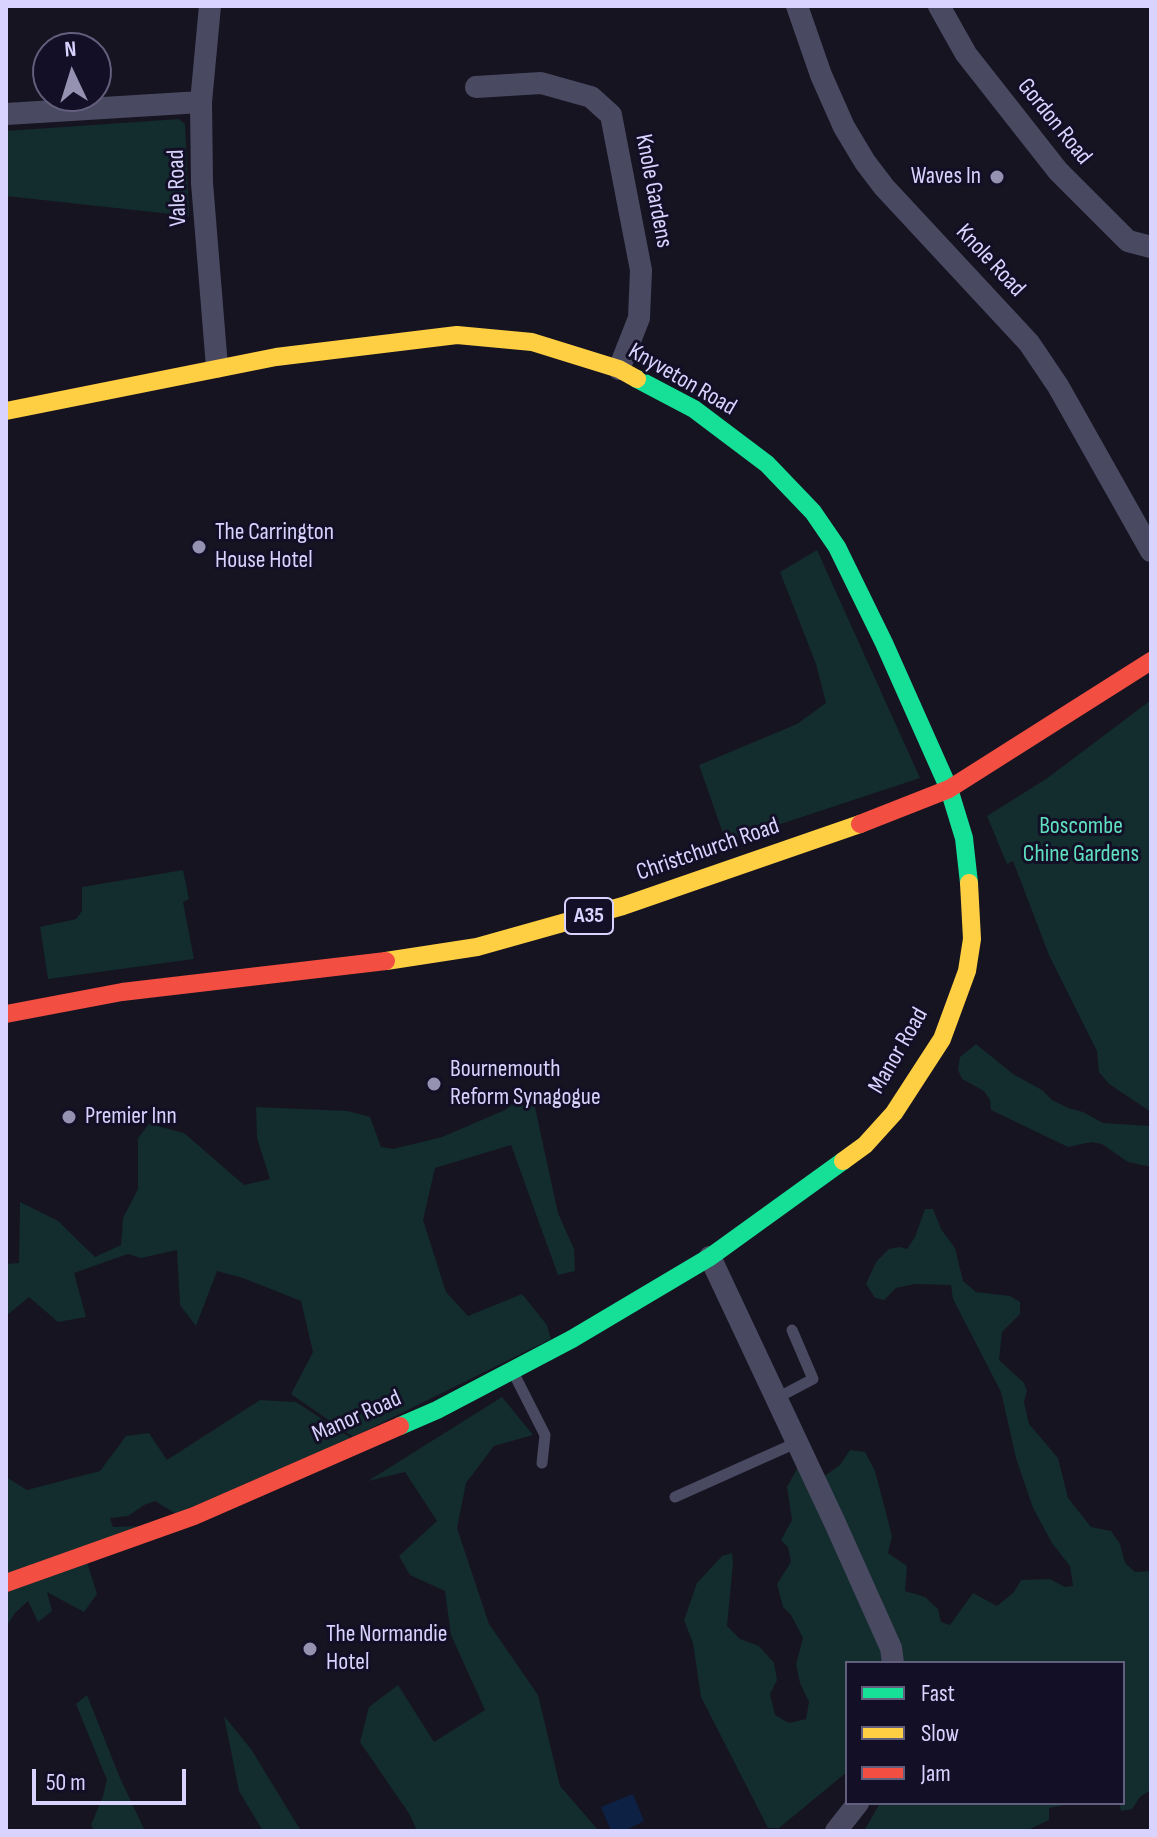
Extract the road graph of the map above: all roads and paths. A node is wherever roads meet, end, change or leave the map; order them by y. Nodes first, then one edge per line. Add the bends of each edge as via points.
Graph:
1 (210, 6) edge
2 (939, 6) edge
3 (800, 8) edge
4 (476, 87) dead end
5 (201, 102) junction
6 (6, 114) edge
7 (1151, 247) edge
8 (217, 367) junction
9 (619, 369) junction
10 (6, 411) edge
11 (1151, 551) edge
12 (1151, 661) edge
13 (949, 789) junction
14 (6, 1014) edge
15 (710, 1257) junction
16 (792, 1330) dead end
17 (512, 1372) junction
18 (777, 1398) junction
19 (798, 1442) junction
20 (542, 1463) dead end
21 (675, 1497) dead end
22 (6, 1583) edge
23 (892, 1661) edge
24 (856, 1805) edge
25 (836, 1831) edge

1 - 5 street, Vale Road
2 - 7 street, Gordon Road via 966,54 1058,171 1128,241
3 - 11 street, Knole Road via 838,114 865,162 1029,343
4 - 9 street, Knole Gardens via 541,83 591,97 611,115 641,270 639,318
5 - 6 street
5 - 8 street, Vale Road
8 - 9 street, Knyveton Road via 457,335 532,342
8 - 10 street, Knyveton Road
9 - 13 street, Knyveton Road via 694,409 738,441 813,512 837,547
12 - 13 street, Christchurch Road / A35
13 - 14 street, Christchurch Road / A35 via 623,906 477,947 122,992
13 - 15 street, Manor Road via 969,867 972,939 967,971 942,1039 894,1113 865,1145
15 - 17 street, Manor Road
15 - 18 street
16 - 18 lane via 813,1379
17 - 20 lane via 545,1435
17 - 22 street, Manor Road via 194,1516
18 - 19 street
19 - 21 lane
19 - 23 street
24 - 25 street

